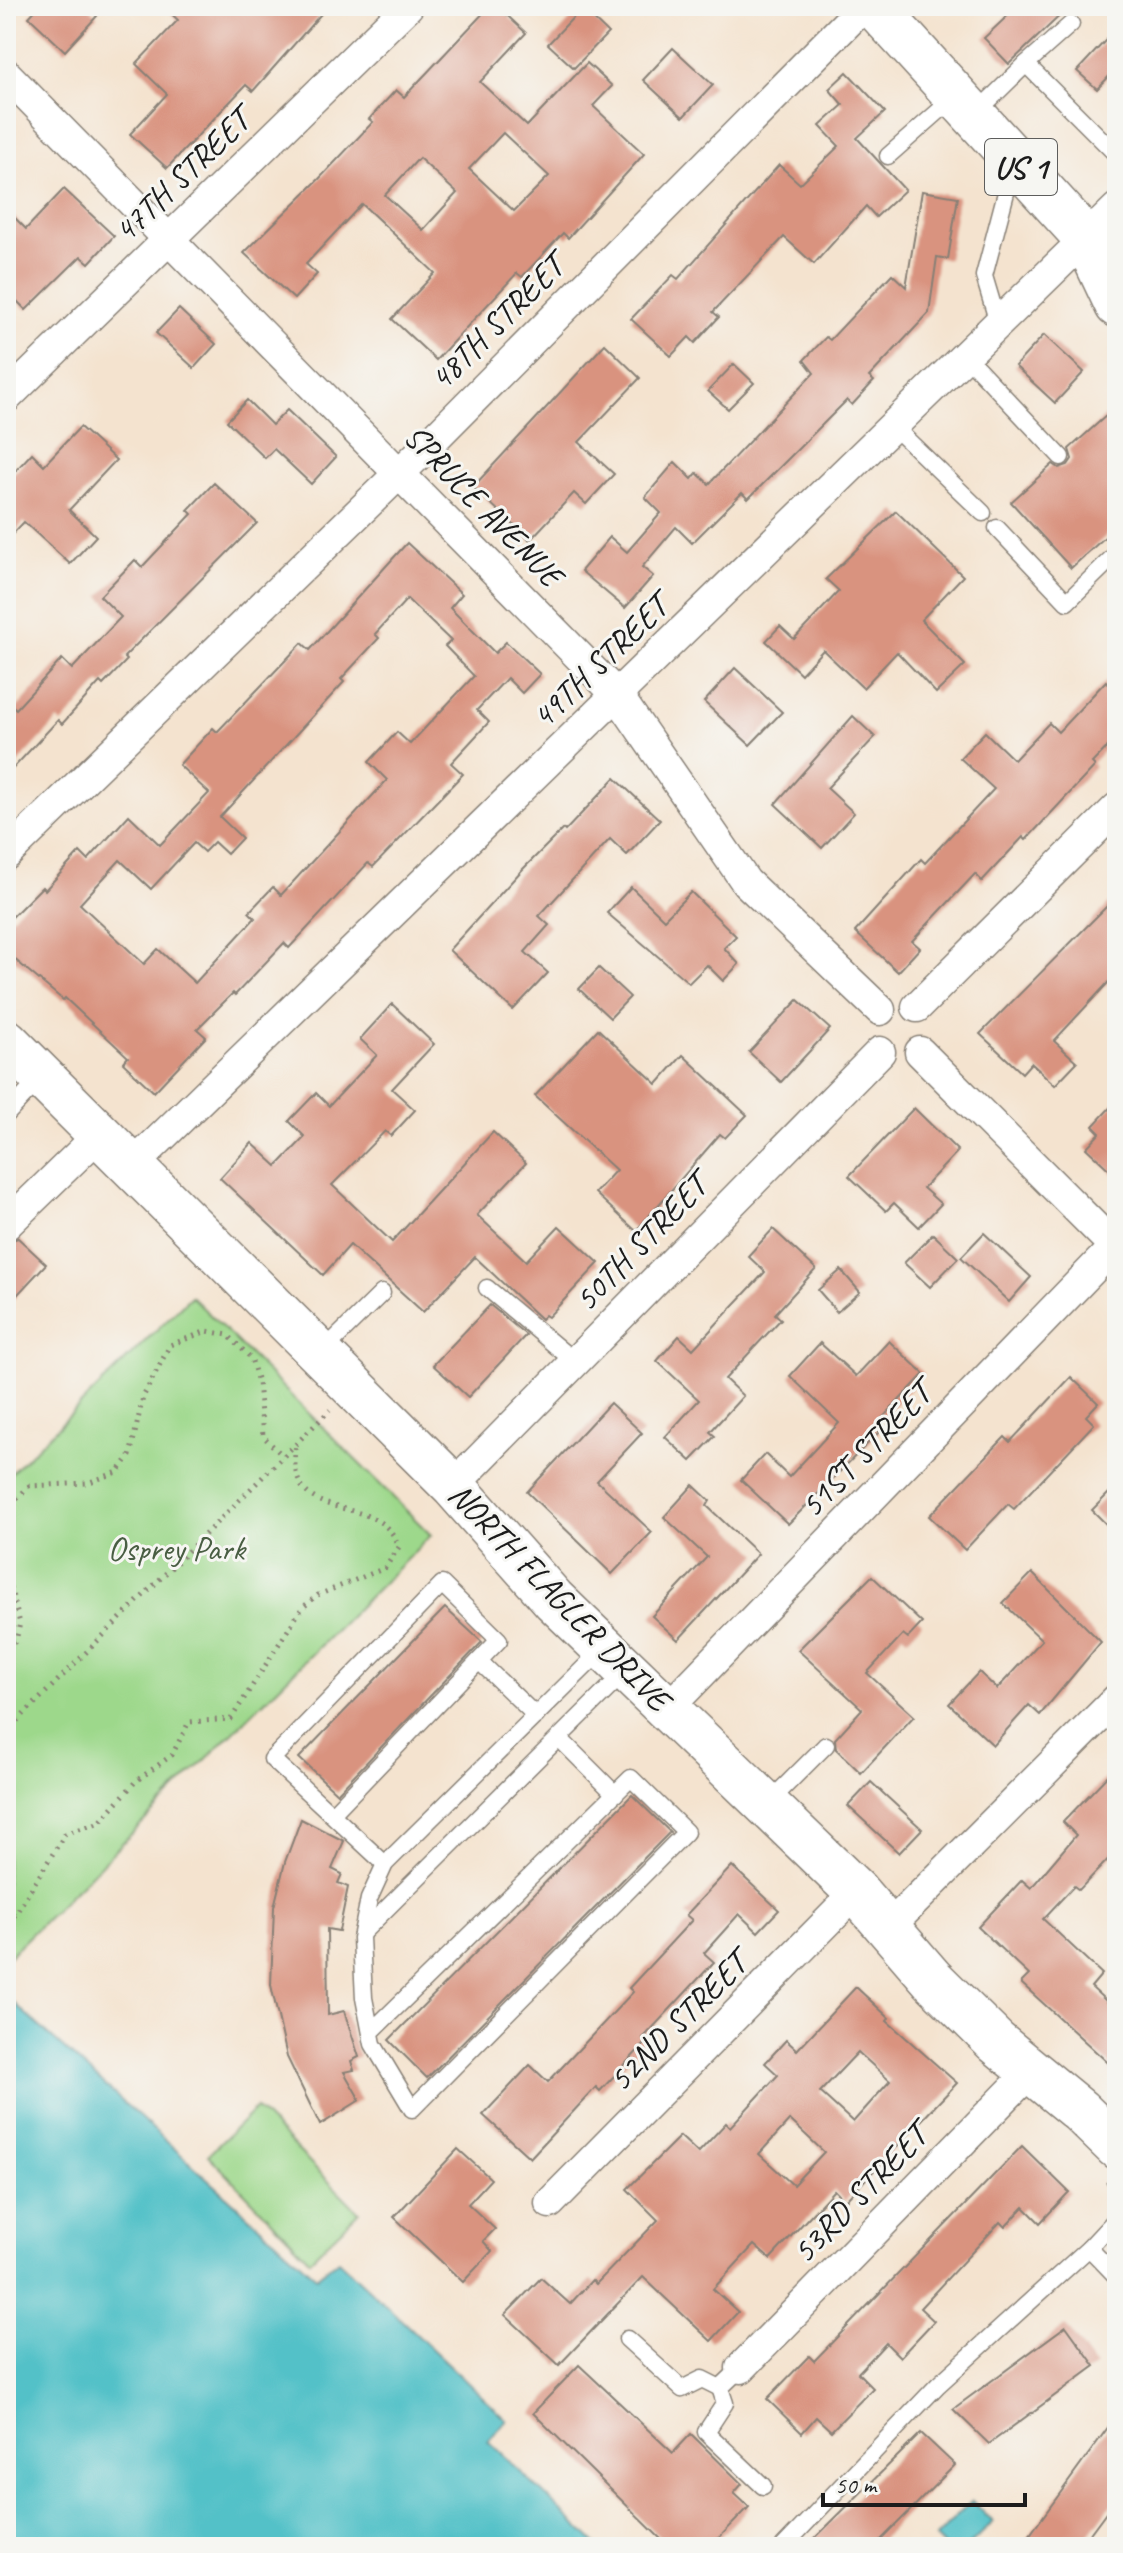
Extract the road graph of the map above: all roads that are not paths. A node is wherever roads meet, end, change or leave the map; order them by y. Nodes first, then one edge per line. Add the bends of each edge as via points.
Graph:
1 (408, 6) edge
2 (864, 6) edge
3 (874, 6) edge
4 (1071, 24) dead end
5 (1026, 64) junction
6 (6, 74) edge
7 (965, 106) junction
8 (1117, 155) edge
9 (888, 156) dead end
10 (1014, 160) junction
11 (1117, 208) edge
12 (169, 239) junction
13 (1101, 247) edge
14 (1117, 305) edge
15 (998, 323) junction
16 (965, 355) junction
17 (6, 398) edge
18 (893, 426) junction
19 (1061, 457) dead end
20 (399, 473) junction
21 (983, 513) dead end
22 (997, 528) dead end
23 (1117, 553) edge
24 (618, 696) junction
25 (1117, 808) edge
26 (6, 855) edge
27 (917, 1007) junction
28 (880, 1010) junction
29 (6, 1041) edge
30 (880, 1052) junction
31 (920, 1052) junction
32 (42, 1077) junction
33 (6, 1115) edge
34 (100, 1134) junction
35 (132, 1166) junction
36 (6, 1225) edge
37 (1116, 1247) edge
38 (487, 1288) dead end
39 (382, 1293) dead end
40 (321, 1353) junction
41 (575, 1362) junction
42 (453, 1486) junction
43 (614, 1660) junction
44 (479, 1661) junction
45 (1117, 1699) edge
46 (668, 1708) junction
47 (536, 1716) junction
48 (560, 1739) junction
49 (826, 1745) dead end
50 (615, 1794) junction
51 (767, 1805) junction
52 (332, 1814) junction
53 (385, 1864) junction
54 (857, 1892) junction
55 (890, 1926) junction
56 (362, 1933) junction
57 (371, 2032) junction
58 (1032, 2070) junction
59 (1115, 2141) edge
60 (550, 2203) dead end
61 (1117, 2218) edge
62 (1089, 2248) junction
63 (1117, 2277) edge
64 (627, 2339) dead end
65 (730, 2378) junction
66 (763, 2486) dead end
67 (783, 2547) edge

1 - 12 street, 47TH STREET
2 - 20 street, 48TH STREET
3 - 7 street, US 1
4 - 5 lane
5 - 7 lane
5 - 8 lane
6 - 12 street, SPRUCE AVENUE
7 - 9 lane
7 - 10 street, US 1
10 - 13 street, US 1
10 - 15 lane via 984,276
11 - 13 street, 49TH STREET
12 - 17 street, 47TH STREET
12 - 20 street, SPRUCE AVENUE
13 - 14 street, US 1
13 - 15 street, 49TH STREET
15 - 16 street, 49TH STREET
16 - 18 street, 49TH STREET
16 - 19 lane
18 - 21 lane
18 - 24 street, 49TH STREET
20 - 24 street, SPRUCE AVENUE
20 - 26 street, 48TH STREET
22 - 23 lane via 1067,602
24 - 28 street, SPRUCE AVENUE via 746,882
24 - 35 street, 49TH STREET
25 - 27 street
27 - 28 street via 898,1002
27 - 31 street via 930,1029
28 - 30 street via 872,1027
29 - 32 street, NORTH FLAGLER DRIVE
30 - 31 street via 896,1060
30 - 41 street, 50TH STREET
31 - 37 street
32 - 33 lane
32 - 34 street, NORTH FLAGLER DRIVE
34 - 35 street, NORTH FLAGLER DRIVE
34 - 36 street
35 - 40 street, NORTH FLAGLER DRIVE
37 - 46 street, 51ST STREET
38 - 41 lane
39 - 40 lane
40 - 42 street, NORTH FLAGLER DRIVE
41 - 42 street, 50TH STREET
42 - 43 street, NORTH FLAGLER DRIVE
43 - 46 street, NORTH FLAGLER DRIVE
43 - 47 lane
43 - 48 lane
44 - 47 lane
44 - 52 lane
44 - 52 lane via 499,1640 442,1584 272,1759
45 - 55 street
46 - 51 street, NORTH FLAGLER DRIVE
47 - 53 lane
48 - 50 lane
48 - 56 lane
49 - 51 lane
50 - 57 lane
50 - 57 lane via 631,1778 686,1832 412,2109
51 - 54 street, NORTH FLAGLER DRIVE
52 - 53 lane
53 - 56 lane via 369,1899
54 - 55 street, NORTH FLAGLER DRIVE
54 - 60 street, 52ND STREET
55 - 58 street, NORTH FLAGLER DRIVE via 932,1979
56 - 57 lane
58 - 59 street, NORTH FLAGLER DRIVE
58 - 65 street, 53RD STREET
61 - 62 lane
62 - 63 lane
62 - 67 lane via 938,2385
64 - 65 lane via 682,2389 702,2379
65 - 66 lane via 725,2403 706,2432

